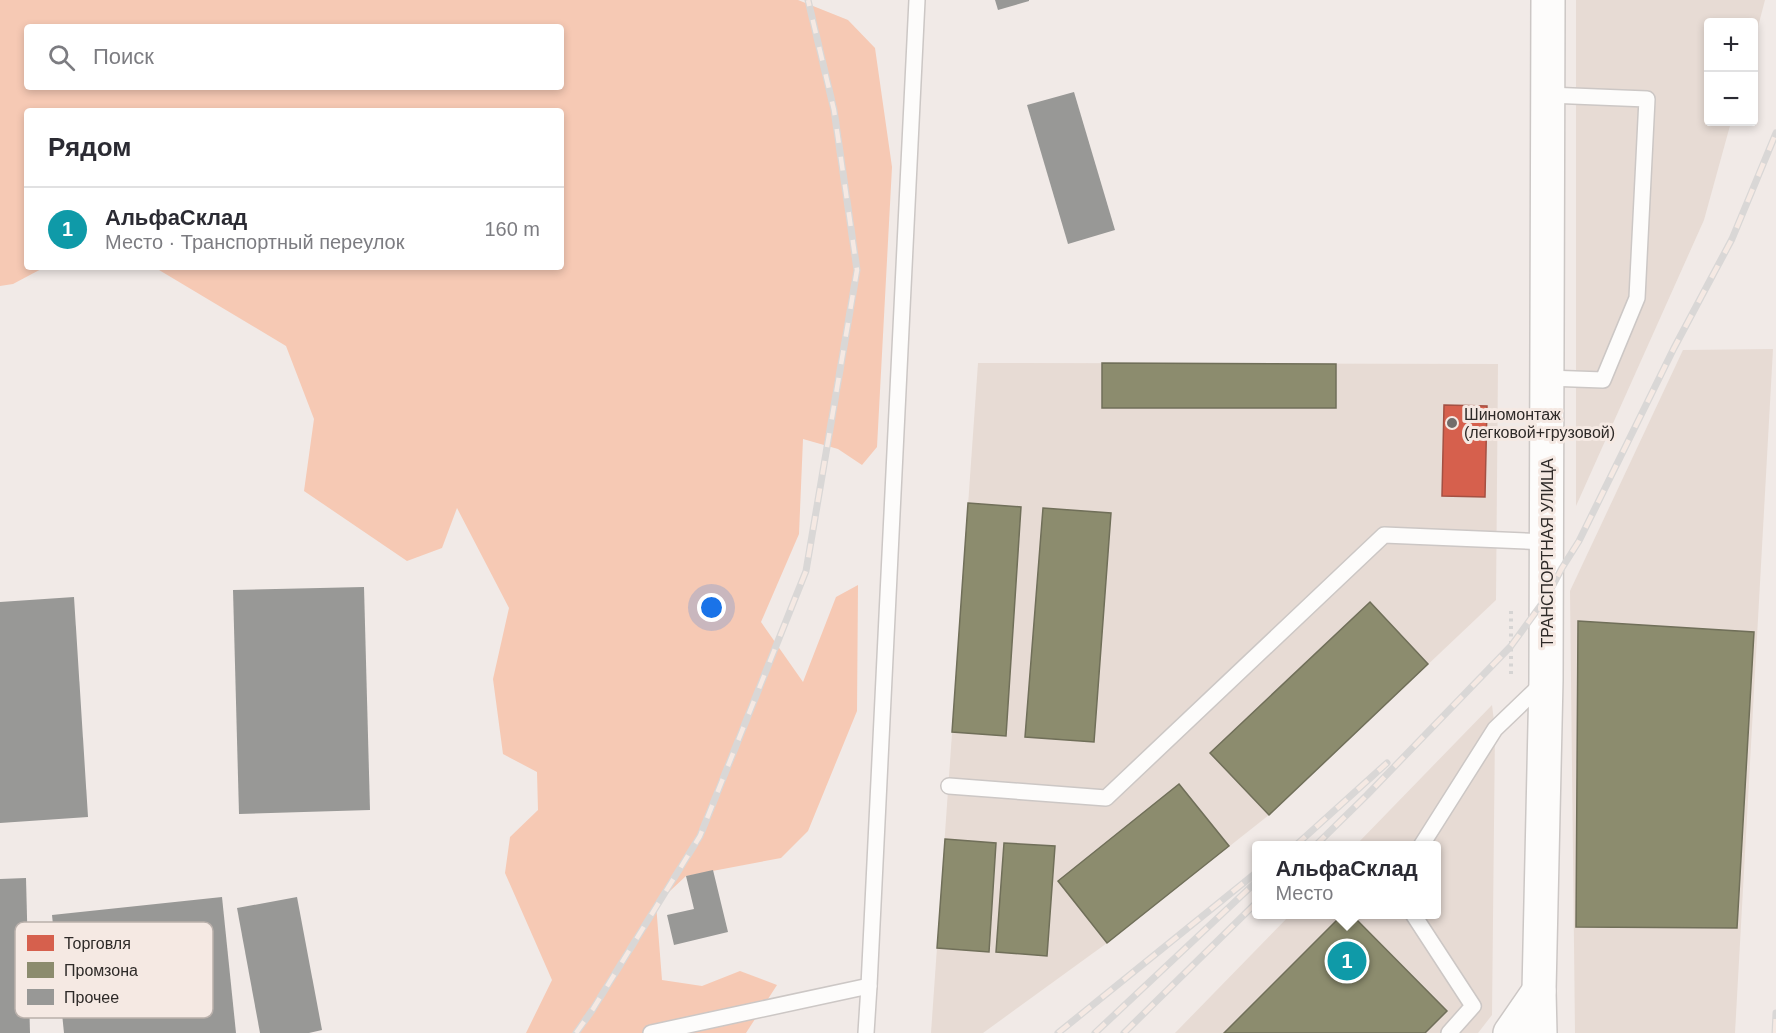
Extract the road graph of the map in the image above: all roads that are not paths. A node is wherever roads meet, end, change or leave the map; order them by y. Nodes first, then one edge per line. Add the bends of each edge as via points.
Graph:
1 (917, 0) edge
2 (1548, 0) edge
3 (1548, 95) junction
4 (1547, 378) junction
5 (1547, 542) junction
6 (1546, 680) junction
7 (949, 786) dead end
8 (1424, 841) edge
9 (1416, 919) edge
10 (869, 986) junction
11 (1539, 991) junction
12 (651, 1033) edge
13 (866, 1033) edge
14 (1449, 1033) edge
15 (1510, 1033) edge
16 (1540, 1033) edge

1 - 10 lane
2 - 3 street, ТРАНСПОРТНАЯ УЛИЦА
3 - 4 street, ТРАНСПОРТНАЯ УЛИЦА
3 - 4 lane via 1647,99 1637,298 1603,380
4 - 5 street, ТРАНСПОРТНАЯ УЛИЦА
5 - 6 street, ТРАНСПОРТНАЯ УЛИЦА
5 - 7 lane via 1384,535 1106,798
6 - 8 lane via 1495,729
6 - 11 street, ТРАНСПОРТНАЯ УЛИЦА
9 - 14 lane via 1473,1006
10 - 12 lane
10 - 13 lane
11 - 15 street
11 - 16 street, ТРАНСПОРТНАЯ УЛИЦА

